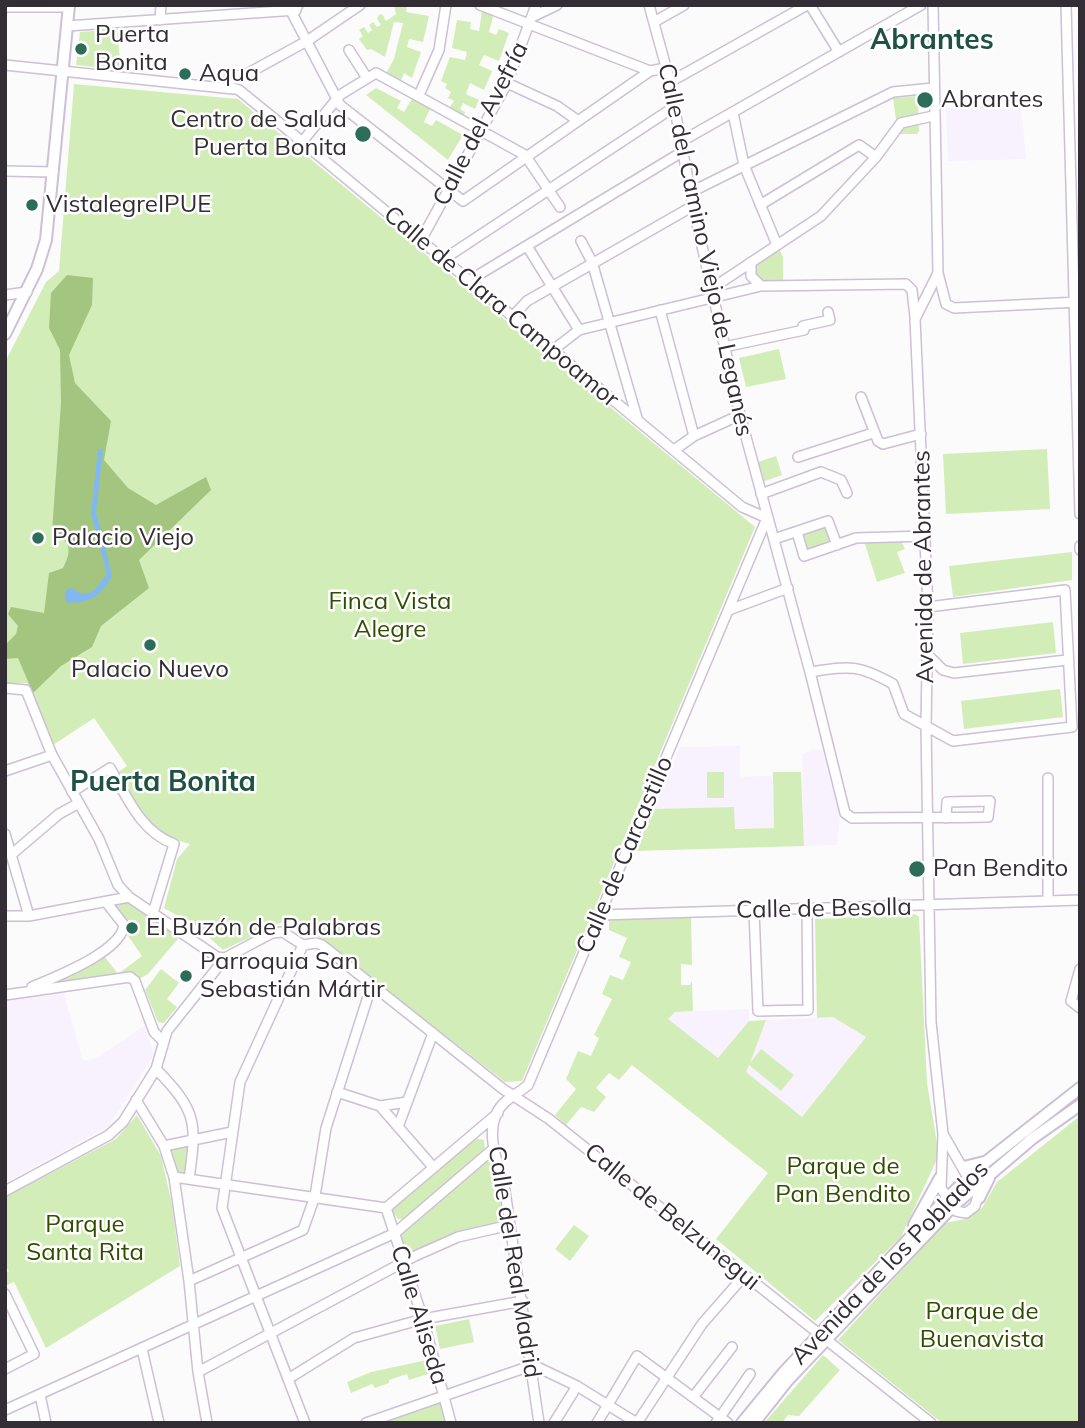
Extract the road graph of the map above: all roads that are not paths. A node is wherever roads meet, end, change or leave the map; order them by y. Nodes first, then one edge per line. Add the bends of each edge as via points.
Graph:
1 (160, 5) edge
2 (360, 5) edge
3 (446, 5) edge
4 (480, 5) edge
5 (536, 5) edge
6 (557, 5) edge
7 (649, 5) edge
8 (684, 5) edge
9 (809, 5) edge
10 (921, 5) edge
11 (933, 5) edge
12 (1066, 5) edge
13 (69, 6) edge
14 (492, 6) edge
15 (5, 7) edge
16 (297, 8) edge
17 (545, 12) junction
18 (533, 19) junction
19 (160, 20) junction
20 (654, 22) junction
21 (67, 26) junction
22 (545, 28) junction
23 (307, 41) junction
24 (349, 50) dead end
25 (839, 52) junction
26 (5, 65) edge
27 (666, 68) junction
28 (63, 70) junction
29 (650, 71) junction
30 (231, 75) junction
31 (243, 76) junction
32 (367, 78) junction
33 (508, 82) junction
34 (670, 82) junction
35 (205, 85) junction
36 (933, 88) junction
37 (236, 90) junction
38 (419, 95) junction
39 (337, 99) junction
40 (674, 107) junction
41 (733, 113) junction
42 (933, 116) junction
43 (577, 120) junction
44 (482, 129) junction
45 (682, 141) junction
46 (302, 142) junction
47 (682, 152) junction
48 (525, 155) junction
49 (876, 157) junction
50 (744, 165) junction
51 (5, 171) edge
52 (53, 172) junction
53 (549, 189) junction
54 (449, 191) junction
55 (691, 192) junction
56 (760, 205) junction
57 (693, 206) junction
58 (560, 207) dead end
59 (421, 240) junction
60 (581, 241) dead end
61 (777, 245) junction
62 (527, 246) junction
63 (444, 259) junction
64 (592, 262) junction
65 (751, 262) junction
66 (938, 273) junction
67 (470, 280) junction
68 (761, 286) junction
69 (553, 287) junction
70 (27, 292) junction
71 (5, 295) edge
72 (712, 296) junction
73 (1077, 302) edge
74 (660, 310) junction
75 (828, 312) dead end
76 (513, 316) junction
77 (915, 319) junction
78 (611, 323) junction
79 (579, 330) junction
80 (5, 334) edge
81 (724, 347) junction
82 (553, 350) junction
83 (861, 397) dead end
84 (740, 415) junction
85 (637, 420) junction
86 (873, 433) junction
87 (920, 434) junction
88 (694, 436) junction
89 (674, 450) junction
90 (798, 457) dead end
91 (847, 493) dead end
92 (761, 494) junction
93 (1080, 514) edge
94 (767, 519) junction
95 (797, 532) junction
96 (926, 536) junction
97 (774, 539) junction
98 (837, 545) junction
99 (788, 588) junction
100 (928, 607) junction
101 (729, 610) junction
102 (928, 655) junction
103 (1068, 660) junction
104 (810, 672) junction
105 (6, 688) edge
106 (5, 696) edge
107 (926, 727) junction
108 (52, 755) junction
109 (5, 771) edge
110 (1048, 778) dead end
111 (72, 792) junction
112 (79, 803) junction
113 (928, 817) junction
114 (946, 818) junction
115 (5, 834) edge
116 (12, 854) junction
117 (129, 897) junction
118 (1080, 900) edge
119 (1048, 901) junction
120 (106, 902) junction
121 (930, 906) junction
122 (807, 910) junction
123 (754, 911) junction
124 (153, 913) junction
125 (600, 915) junction
126 (5, 916) edge
127 (29, 916) junction
128 (303, 945) junction
129 (225, 958) junction
130 (1080, 969) edge
131 (372, 984) junction
132 (17, 993) junction
133 (5, 995) edge
134 (1080, 1008) edge
135 (433, 1033) junction
136 (162, 1040) junction
137 (156, 1069) junction
138 (1080, 1088) edge
139 (337, 1092) junction
140 (515, 1096) junction
141 (136, 1100) junction
142 (408, 1102) junction
143 (1080, 1104) edge
144 (380, 1106) junction
145 (142, 1111) junction
146 (128, 1113) junction
147 (498, 1113) junction
148 (398, 1127) junction
149 (232, 1132) junction
150 (943, 1134) junction
151 (195, 1138) junction
152 (164, 1146) junction
153 (492, 1150) junction
154 (990, 1166) junction
155 (433, 1167) junction
156 (174, 1177) junction
157 (969, 1177) junction
158 (940, 1178) junction
159 (189, 1179) junction
160 (225, 1184) junction
161 (5, 1191) edge
162 (315, 1196) junction
163 (979, 1198) junction
164 (951, 1205) junction
165 (386, 1208) junction
166 (510, 1225) junction
167 (395, 1233) junction
168 (899, 1250) junction
169 (240, 1259) junction
170 (405, 1264) junction
171 (744, 1276) junction
172 (189, 1282) junction
173 (5, 1294) edge
174 (254, 1297) junction
175 (523, 1301) junction
176 (424, 1319) junction
177 (192, 1324) junction
178 (269, 1336) junction
179 (823, 1338) junction
180 (732, 1347) dead end
181 (142, 1349) junction
182 (533, 1365) junction
183 (5, 1369) edge
184 (198, 1372) junction
185 (750, 1374) dead end
186 (666, 1375) junction
187 (288, 1379) junction
188 (577, 1386) junction
189 (40, 1395) junction
190 (694, 1396) junction
191 (444, 1397) junction
192 (607, 1404) junction
193 (5, 1410) edge
194 (722, 1421) edge
195 (46, 1423) edge
196 (159, 1423) edge
197 (207, 1423) edge
198 (305, 1423) edge
199 (366, 1423) edge
200 (451, 1423) edge
201 (539, 1423) edge
202 (554, 1423) edge
203 (597, 1423) edge
204 (637, 1423) edge
205 (742, 1423) edge
206 (754, 1423) edge
207 (930, 1423) edge

1 - 19 street
2 - 23 street
3 - 38 street via 439,50
4 - 14 street
5 - 18 street, Calle del Avefría
6 - 17 street
7 - 20 street, Calle del Camino Viejo de Leganés
8 - 20 street
9 - 25 street
9 - 34 street
10 - 25 street
11 - 36 street, Avenida de Abrantes
12 - 73 street
13 - 15 street
13 - 21 main road
14 - 18 street
16 - 19 street
16 - 23 street via 293,15
17 - 18 street
17 - 22 street
18 - 22 street
18 - 33 street, Calle del Avefría
19 - 21 street
20 - 27 street, Calle del Camino Viejo de Leganés
21 - 28 main road
22 - 29 street
23 - 31 street
23 - 39 street
24 - 32 street
25 - 41 street
26 - 28 street
27 - 29 street
27 - 34 street, Calle del Camino Viejo de Leganés
28 - 35 street
28 - 52 main road
29 - 43 street
30 - 31 street
30 - 35 street
30 - 37 street via 229,85
31 - 37 street via 245,82
32 - 38 street via 376,73
32 - 39 street
33 - 43 street
33 - 44 street, Calle del Avefría
34 - 40 street, Calle del Camino Viejo de Leganés
35 - 37 street
36 - 42 street, Avenida de Abrantes
36 - 50 street via 893,92
37 - 46 street, Calle de Clara Campoamor
38 - 44 street
39 - 46 street
39 - 54 street
40 - 45 street, Calle del Camino Viejo de Leganés
40 - 53 street
41 - 45 street
41 - 50 street
42 - 49 street via 901,123
42 - 66 street, Avenida de Abrantes
43 - 48 street
44 - 48 street
44 - 54 street, Calle del Avefría
45 - 47 street, Calle del Camino Viejo de Leganés
46 - 59 street, Calle de Clara Campoamor
47 - 55 street, Calle del Camino Viejo de Leganés
47 - 62 street
48 - 53 street
48 - 54 street via 463,201
49 - 56 street via 859,145
49 - 61 street via 821,216
50 - 55 street
50 - 56 street
51 - 52 street
52 - 70 main road via 46,240
53 - 58 street
53 - 63 street
54 - 59 street, Calle del Avefría
55 - 57 street, Calle del Camino Viejo de Leganés
56 - 61 street
57 - 64 street
57 - 72 street, Calle del Camino Viejo de Leganés
59 - 63 street, Calle de Clara Campoamor
60 - 64 street
61 - 65 street
62 - 67 street
62 - 69 street
63 - 67 street, Calle de Clara Campoamor
64 - 69 street
64 - 78 street
65 - 68 street via 751,276
65 - 72 street via 717,285
66 - 73 street via 946,304 954,308
66 - 77 street, Avenida de Abrantes
67 - 76 street, Calle de Clara Campoamor
68 - 72 street
68 - 77 street via 906,284 912,290
69 - 76 street via 527,301
69 - 79 street
70 - 71 street
70 - 80 main road
72 - 74 street
72 - 81 street, Calle del Camino Viejo de Leganés
73 - 93 street
74 - 78 street
74 - 88 street
75 - 81 street via 830,320 803,326 804,330
76 - 82 street, Calle de Clara Campoamor
77 - 87 street, Avenida de Abrantes
78 - 79 street
78 - 85 street
79 - 82 street
81 - 84 street, Calle del Camino Viejo de Leganés
82 - 85 street, Calle de Clara Campoamor
83 - 86 street
84 - 88 street
84 - 92 street, Calle del Camino Viejo de Leganés
85 - 89 street, Calle de Clara Campoamor
86 - 87 street via 883,444
86 - 90 street
87 - 96 street, Avenida de Abrantes
88 - 89 street
89 - 94 street, Calle de Clara Campoamor via 742,507
91 - 92 street via 841,480 821,472
92 - 94 street, Calle del Camino Viejo de Leganés
94 - 97 street, Calle del Camino Viejo de Leganés
94 - 101 street, Calle de Carcastillo
95 - 97 street
95 - 98 street via 804,555
95 - 98 street via 828,521
96 - 98 street via 856,538
96 - 100 street, Avenida de Abrantes
97 - 99 street, Calle del Camino Viejo de Leganés
99 - 101 street
99 - 104 street, Calle del Camino Viejo de Leganés
100 - 102 street, Avenida de Abrantes
100 - 103 street via 1065,590
101 - 125 street, Calle de Carcastillo
102 - 103 street via 943,670 954,673
102 - 107 street, Avenida de Abrantes
103 - 107 street via 1072,727 953,741
104 - 107 street via 850,666 874,673 893,684 904,714
104 - 113 street, Calle del Camino Viejo de Leganés via 845,813 852,818
105 - 106 street
105 - 108 street via 26,690
107 - 113 street, Avenida de Abrantes
108 - 109 street
108 - 111 street
110 - 119 street
111 - 112 street
111 - 124 street via 110,768 144,824 155,836 174,844
112 - 116 street
112 - 117 street via 118,885
113 - 114 street, Calle del Camino Viejo de Leganés
113 - 121 street, Avenida de Abrantes
114 - 114 street, Calle del Camino Viejo de Leganés via 988,817 990,801 947,802
115 - 116 street
116 - 127 street
117 - 120 street
117 - 124 street
118 - 119 street, Calle de Besolla
119 - 121 street, Calle de Besolla
120 - 127 street
120 - 132 street via 125,929 90,960
121 - 122 street, Calle de Besolla
121 - 150 street, Avenida de Abrantes via 931,1022
122 - 123 street, Calle de Besolla
122 - 123 street via 808,1010 758,1011
123 - 125 street, Calle de Besolla
124 - 129 street
125 - 140 street, Calle de Carcastillo via 528,1085
126 - 127 street
128 - 129 street, Calle de Belzunegui via 283,932 272,933
128 - 131 street, Calle de Belzunegui via 322,945
128 - 149 street via 240,1082
129 - 136 street
130 - 134 street via 1070,1001
131 - 135 street, Calle de Belzunegui
131 - 139 street
132 - 133 street
132 - 136 street via 127,977 135,981
135 - 140 street, Calle de Belzunegui
135 - 142 street
136 - 137 street
137 - 141 street
137 - 151 street via 189,1107
138 - 154 main road, Avenida de los Poblados
139 - 144 street
139 - 162 street
140 - 147 street, Calle del Real Madrid
140 - 171 street, Calle de Belzunegui
141 - 145 street
141 - 146 street
142 - 144 street
142 - 148 street
143 - 154 main road, Avenida de los Poblados
144 - 148 street
145 - 146 street
145 - 152 street
146 - 161 street via 109,1135
147 - 153 street, Calle del Real Madrid
147 - 155 street
148 - 155 street
149 - 151 street
149 - 160 street
150 - 157 street, Avenida de Abrantes
150 - 158 street, Avenida de Abrantes
151 - 152 street
151 - 159 street
152 - 156 street
153 - 166 street, Calle del Real Madrid via 504,1184
153 - 167 street
154 - 157 main road
154 - 157 main road, Avenida de los Poblados
154 - 163 main road
155 - 165 street
156 - 159 street
156 - 172 street
157 - 158 street via 955,1164
157 - 163 street, Avenida de Abrantes
157 - 164 main road, Avenida de los Poblados
158 - 164 street, Avenida de Abrantes
158 - 168 main road
159 - 160 street
160 - 162 street
160 - 169 street via 222,1208
162 - 165 street
162 - 169 street via 303,1230
163 - 164 street via 966,1213
164 - 168 main road, Avenida de los Poblados
164 - 179 main road, Avenida de los Poblados
165 - 167 street, Calle Aliseda
166 - 170 street via 458,1237
166 - 175 street, Calle del Real Madrid
167 - 170 street, Calle Aliseda
167 - 174 street
168 - 179 main road, Avenida de los Poblados
169 - 172 street
169 - 174 street
170 - 176 street, Calle Aliseda
170 - 178 street
171 - 179 street, Calle de Belzunegui
171 - 186 street via 707,1317
172 - 177 street
173 - 183 street via 34,1354
174 - 177 street
174 - 178 street
175 - 176 street
175 - 182 street, Calle del Real Madrid
176 - 187 street via 354,1338
176 - 191 street, Calle Aliseda
177 - 181 street
177 - 184 street
178 - 184 street
178 - 187 street
179 - 205 main road, Avenida de los Poblados
179 - 206 main road, Avenida de los Poblados
179 - 207 street, Calle de Belzunegui
180 - 190 street
181 - 189 street
181 - 196 street
182 - 188 street
182 - 191 street
182 - 201 street, Calle del Real Madrid
184 - 197 street
185 - 194 street
186 - 190 street
186 - 192 street via 637,1356
186 - 204 street
187 - 198 street
188 - 192 street
188 - 202 street
189 - 193 street
189 - 195 street
190 - 194 street
191 - 199 street
191 - 200 street, Calle Aliseda
192 - 203 street
192 - 204 street

